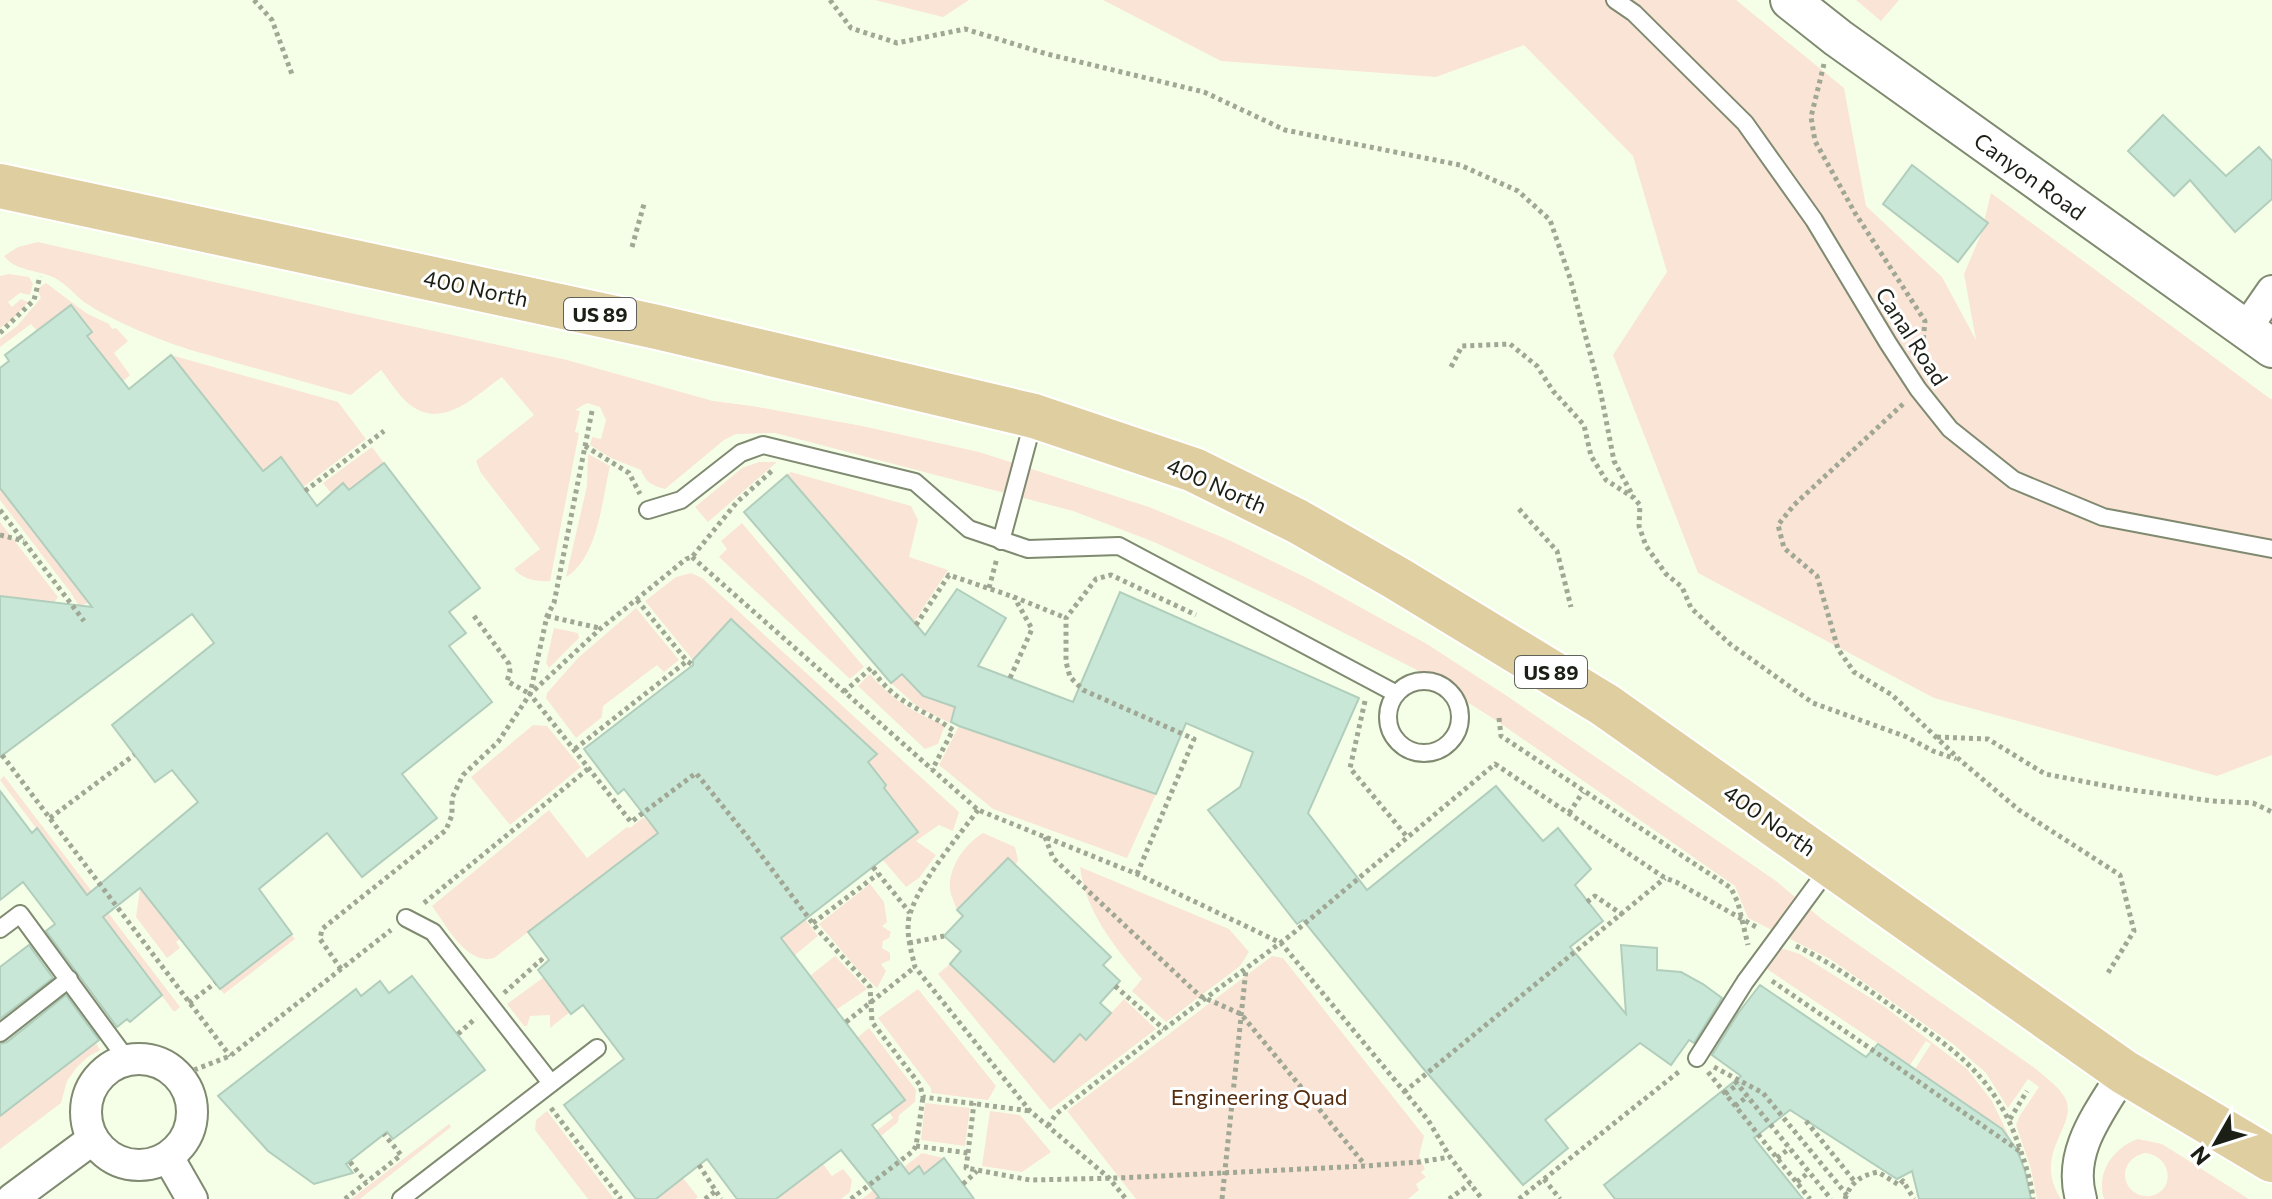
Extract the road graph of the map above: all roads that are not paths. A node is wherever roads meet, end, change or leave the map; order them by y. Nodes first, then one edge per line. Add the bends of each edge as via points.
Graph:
1 (1615, 0) edge
2 (1790, 0) edge
3 (0, 186) edge
4 (2272, 291) edge
5 (2258, 339) edge
6 (1034, 416) junction
7 (648, 510) road end
8 (1001, 541) junction
9 (2272, 549) edge
10 (1395, 693) junction
11 (1832, 864) junction
12 (406, 918) dead end
13 (0, 929) edge
14 (69, 979) junction
15 (0, 1033) edge
16 (597, 1048) dead end
17 (1697, 1058) road end
18 (128, 1061) junction
19 (2124, 1072) junction
20 (551, 1083) junction
21 (93, 1139) junction
22 (168, 1157) junction
23 (2272, 1160) edge
24 (12, 1199) edge
25 (192, 1199) edge
26 (401, 1199) edge
27 (2081, 1199) edge

1 - 9 lane, Canal Road via 1745,123 1814,220 1918,389 1950,429 2014,480 2103,517
2 - 5 street, Canyon Road
3 - 6 main road, 400 North / US 89 via 657,327
4 - 5 street
6 - 8 lane
6 - 11 main road, 400 North / US 89 via 1194,470 1297,521 1605,705
7 - 8 lane via 681,500 741,453 763,445 915,482 969,529
8 - 10 lane via 1028,549 1119,546
10 - 10 lane via 1388,722 1398,743 1419,753 1451,741 1460,719 1445,688 1422,681
11 - 17 lane via 1745,982
11 - 19 main road, 400 North / US 89
12 - 20 lane via 433,932
13 - 14 lane via 20,914
14 - 15 lane
14 - 18 lane
16 - 20 lane
18 - 21 street via 109,1068 92,1088 86,1113
18 - 22 street via 151,1061 167,1068 189,1095 189,1129
19 - 23 main road, 400 North / US 89
19 - 27 street via 2089,1129 2077,1161
20 - 26 lane
21 - 22 street via 123,1163 153,1164
21 - 24 street
22 - 25 street

